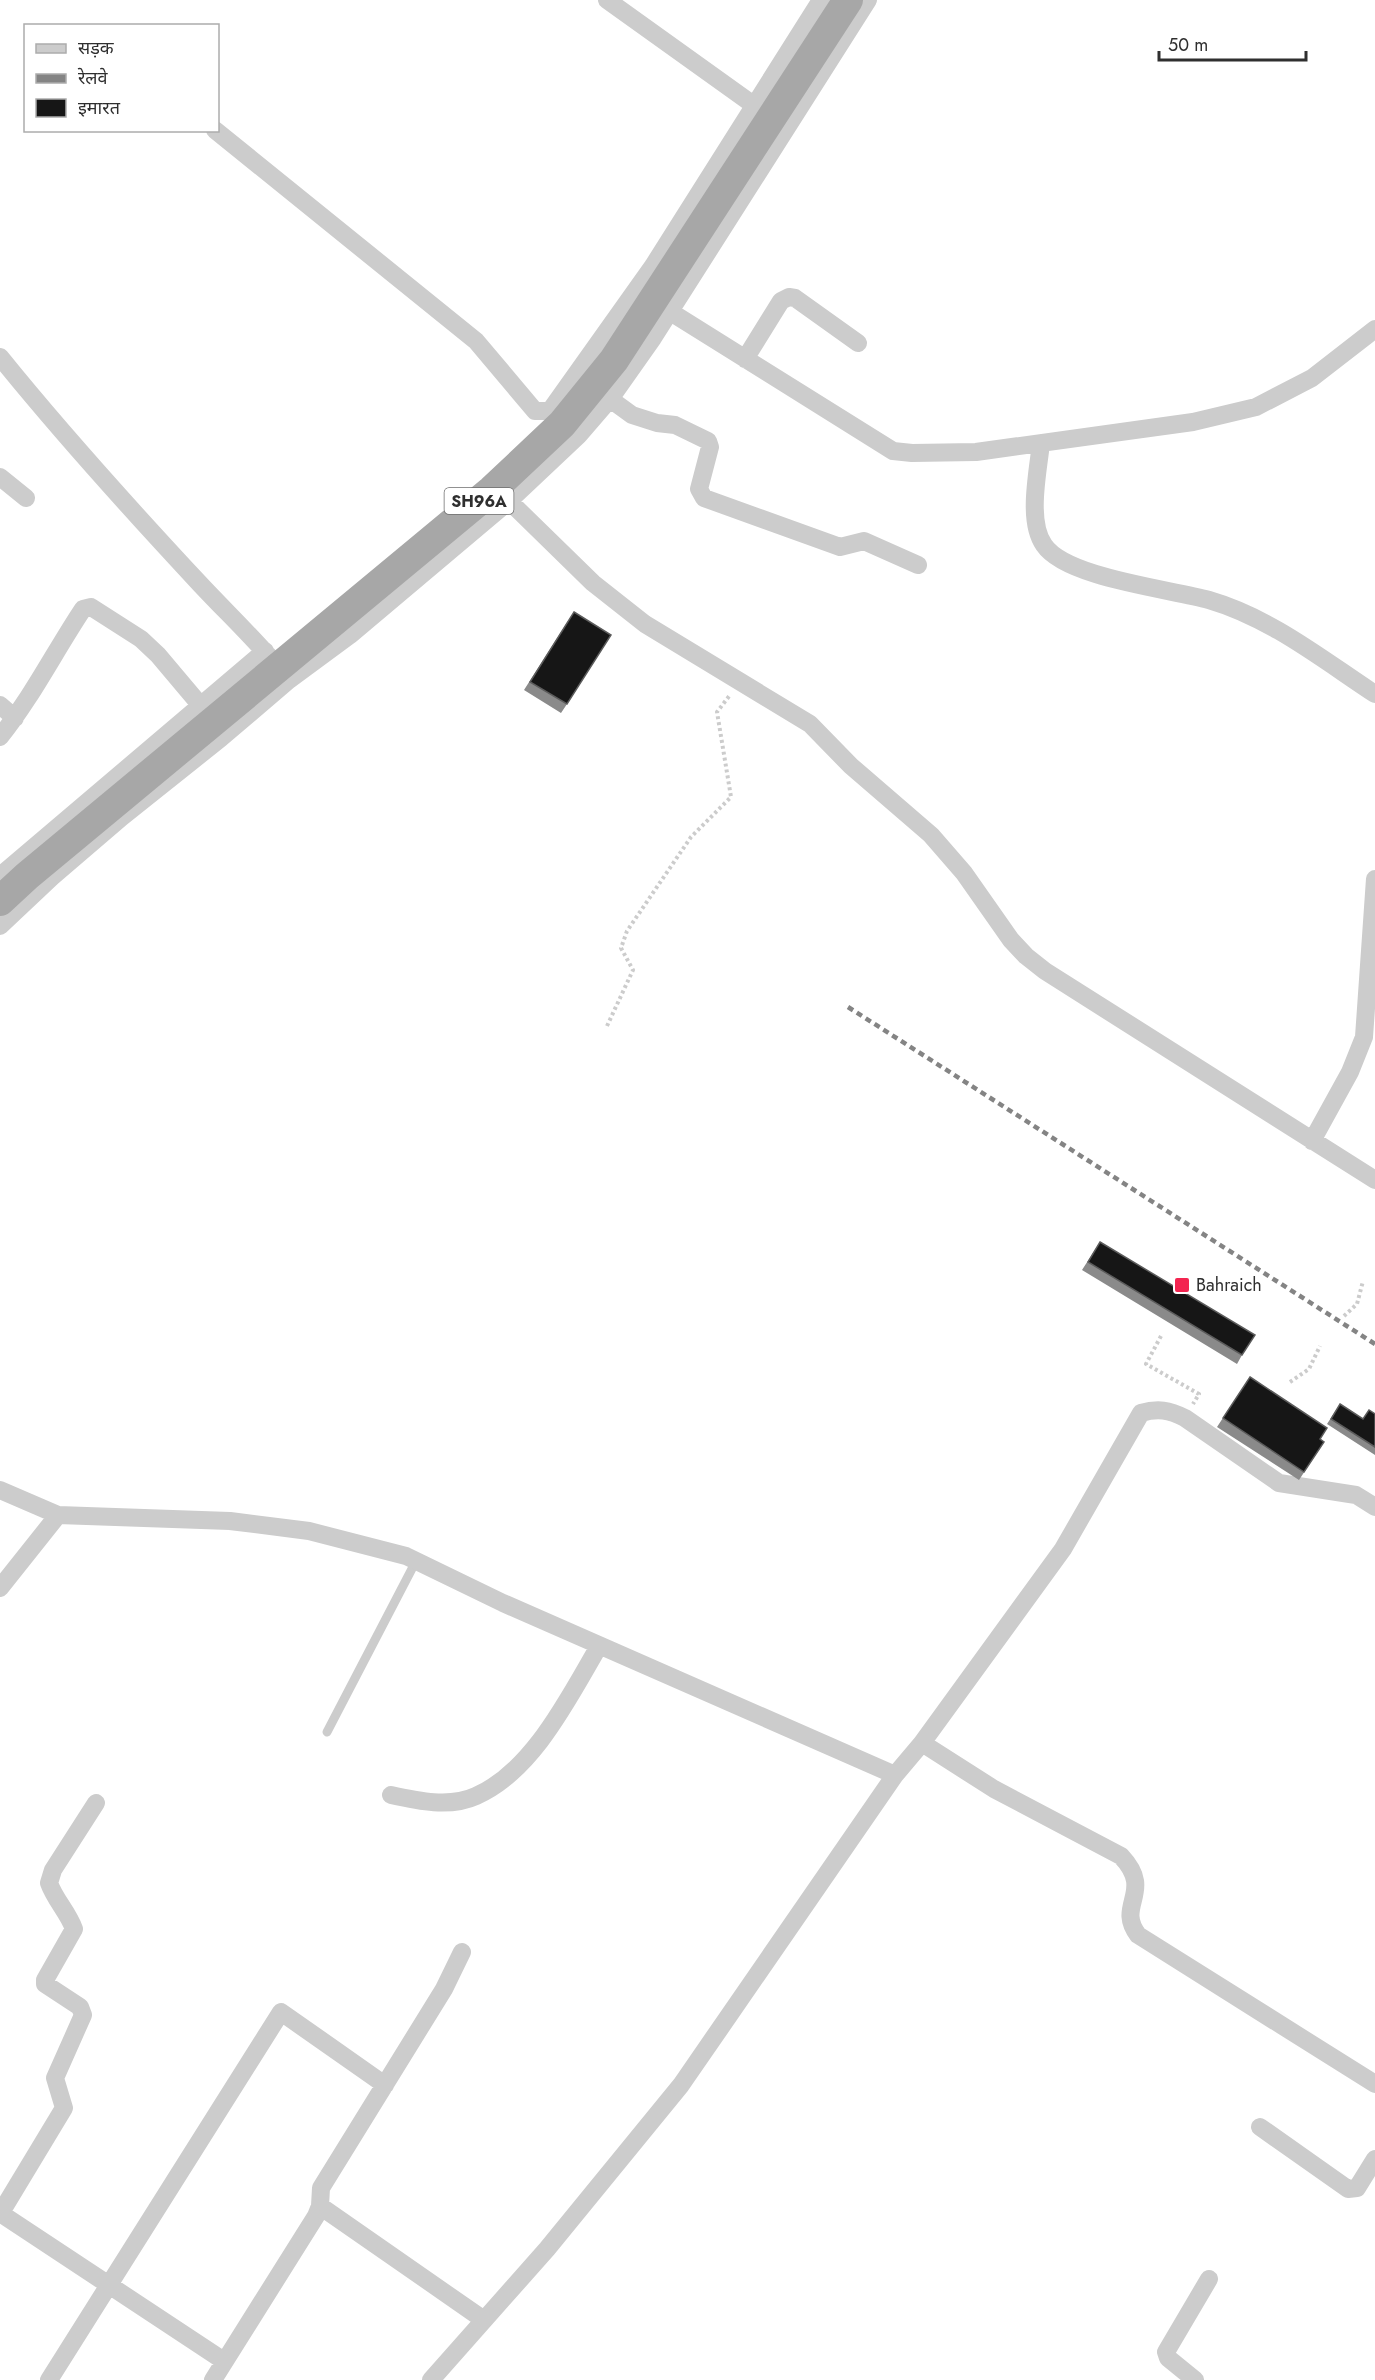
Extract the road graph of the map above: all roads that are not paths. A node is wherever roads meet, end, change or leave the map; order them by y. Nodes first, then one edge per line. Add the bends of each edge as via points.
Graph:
1 (607, 0) edge
2 (821, 0) edge
3 (848, 0) edge
4 (868, 0) edge
5 (755, 106) junction
6 (216, 132) edge
7 (669, 311) junction
8 (1375, 329) edge
9 (858, 343) dead end
10 (0, 357) edge
11 (745, 359) junction
12 (610, 399) junction
13 (1041, 443) junction
14 (0, 477) edge
15 (26, 498) dead end
16 (509, 501) junction
17 (918, 565) dead end
18 (265, 651) junction
19 (289, 680) junction
20 (1374, 691) edge
21 (0, 705) edge
22 (201, 706) junction
23 (15, 718) junction
24 (0, 737) edge
25 (0, 876) edge
26 (1375, 879) edge
27 (0, 901) edge
28 (0, 926) edge
29 (1312, 1141) junction
30 (1375, 1180) edge
31 (0, 1490) edge
32 (1375, 1507) edge
33 (58, 1515) junction
34 (416, 1561) junction
35 (0, 1588) edge
36 (599, 1646) junction
37 (327, 1732) dead end
38 (922, 1743) junction
39 (895, 1775) junction
40 (391, 1796) dead end
41 (96, 1803) dead end
42 (462, 1952) dead end
43 (1375, 2084) edge
44 (385, 2085) junction
45 (1260, 2127) dead end
46 (1375, 2159) edge
47 (320, 2206) junction
48 (0, 2213) edge
49 (1209, 2279) dead end
50 (108, 2284) junction
51 (484, 2320) junction
52 (224, 2361) junction
53 (49, 2380) edge
54 (213, 2380) edge
55 (431, 2380) edge
56 (1195, 2380) edge

1 - 5 street
2 - 5 street
3 - 27 main road, SH96A, bridge via 614,360 562,424 492,490
4 - 7 street
5 - 6 street via 653,266 552,408 541,411 535,411 476,341
7 - 11 street
7 - 12 street
8 - 13 street via 1312,378 1256,407 1193,422
9 - 11 street via 789,297 781,301
10 - 18 street via 113,489
11 - 13 street via 893,450 976,452
12 - 16 street via 579,435
12 - 17 street via 632,415 675,425 708,441 710,447 699,489 704,498 840,547 864,541
13 - 20 street via 1034,520 1045,547 1059,560 1211,601 1262,621
14 - 15 street
16 - 19 street via 366,622
16 - 29 street via 593,584 645,624 810,724 851,766 931,835 964,873 1011,940 1032,961
18 - 19 street
18 - 22 street
19 - 28 street via 113,825
21 - 23 street
22 - 23 street via 150,647 87,607 56,649
22 - 25 street
23 - 24 street
26 - 29 street via 1364,1037 1350,1072
29 - 30 street
31 - 33 street
32 - 38 street via 1356,1495 1279,1484 1185,1418 1169,1410 1141,1413 1063,1549
33 - 34 street via 230,1521 309,1531
33 - 35 street
34 - 36 street
34 - 37 lane
36 - 39 street
36 - 40 street via 541,1738 519,1766 497,1784 475,1797 454,1802 424,1803
38 - 39 street
38 - 43 street via 994,1789 1121,1856 1135,1876 1137,1888 1129,1918 1138,1935
39 - 51 street via 681,2085
41 - 48 street via 49,1882 74,1929 45,1984 80,2007 83,2015 56,2078 64,2108
42 - 44 street
44 - 47 street via 321,2188
44 - 50 street via 281,2012
45 - 46 street via 1348,2188 1357,2188
47 - 51 street
47 - 52 street
48 - 50 street
49 - 56 street via 1166,2352
50 - 52 street
50 - 53 street
51 - 55 street
52 - 54 street

